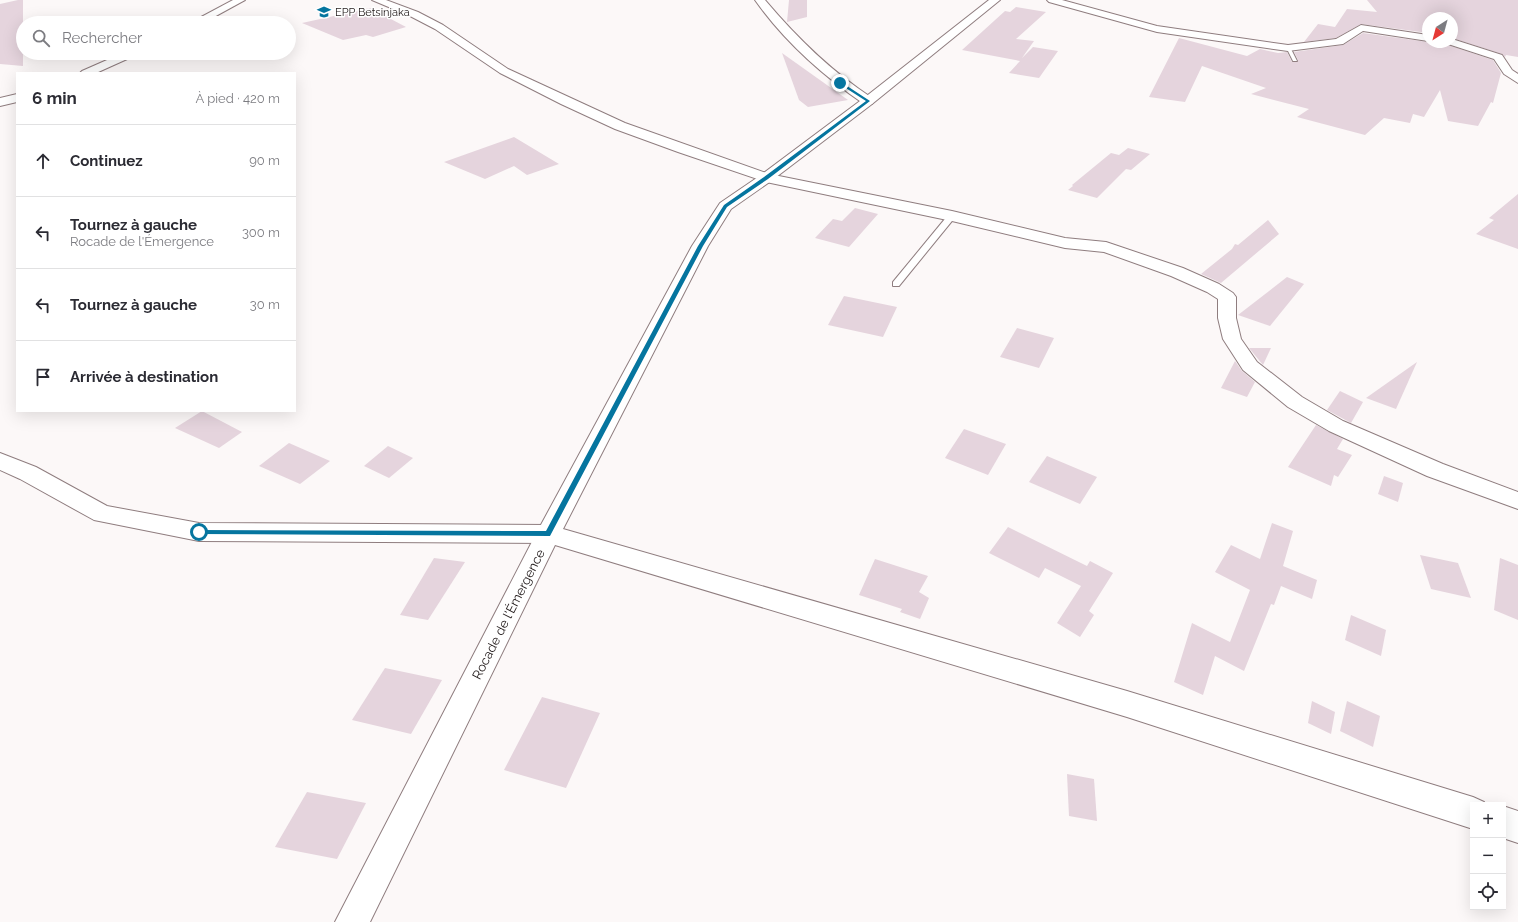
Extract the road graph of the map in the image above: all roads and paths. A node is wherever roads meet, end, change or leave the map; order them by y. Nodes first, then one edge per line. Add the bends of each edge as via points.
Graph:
1 (240, 0) edge
2 (377, 0) edge
3 (760, 0) edge
4 (995, 0) edge
5 (1052, 0) edge
6 (209, 16) edge
7 (1422, 37) edge
8 (1458, 44) edge
9 (1288, 48) junction
10 (116, 60) edge
11 (1295, 60) dead end
12 (88, 72) edge
13 (1518, 79) edge
14 (16, 98) edge
15 (868, 101) junction
16 (0, 102) edge
17 (766, 178) junction
18 (952, 216) junction
19 (896, 284) dead end
20 (0, 461) edge
21 (1518, 502) edge
22 (548, 534) junction
23 (1470, 812) edge
24 (1506, 823) edge
25 (1518, 827) edge
26 (352, 922) edge

1 - 6 street
2 - 17 street via 439,27 504,71 572,104 627,128
3 - 15 street via 800,47 840,83
4 - 15 street, Rocade de l'Émergence
5 - 9 street via 1157,29
7 - 9 street via 1361,28 1339,42
8 - 13 street via 1498,57 1508,72
9 - 11 lane
10 - 12 street
14 - 16 street
15 - 17 street, Rocade de l'Émergence
17 - 18 street
17 - 22 street, Rocade de l'Émergence via 725,206 700,246
18 - 19 lane
18 - 21 street via 1065,243 1106,247 1177,272 1213,288 1227,297 1227,318 1232,339 1250,366 1296,402 1336,426 1435,470
20 - 22 street via 28,473 102,514 199,532
22 - 23 street via 1256,742
22 - 26 street, Rocade de l'Émergence
24 - 25 street

